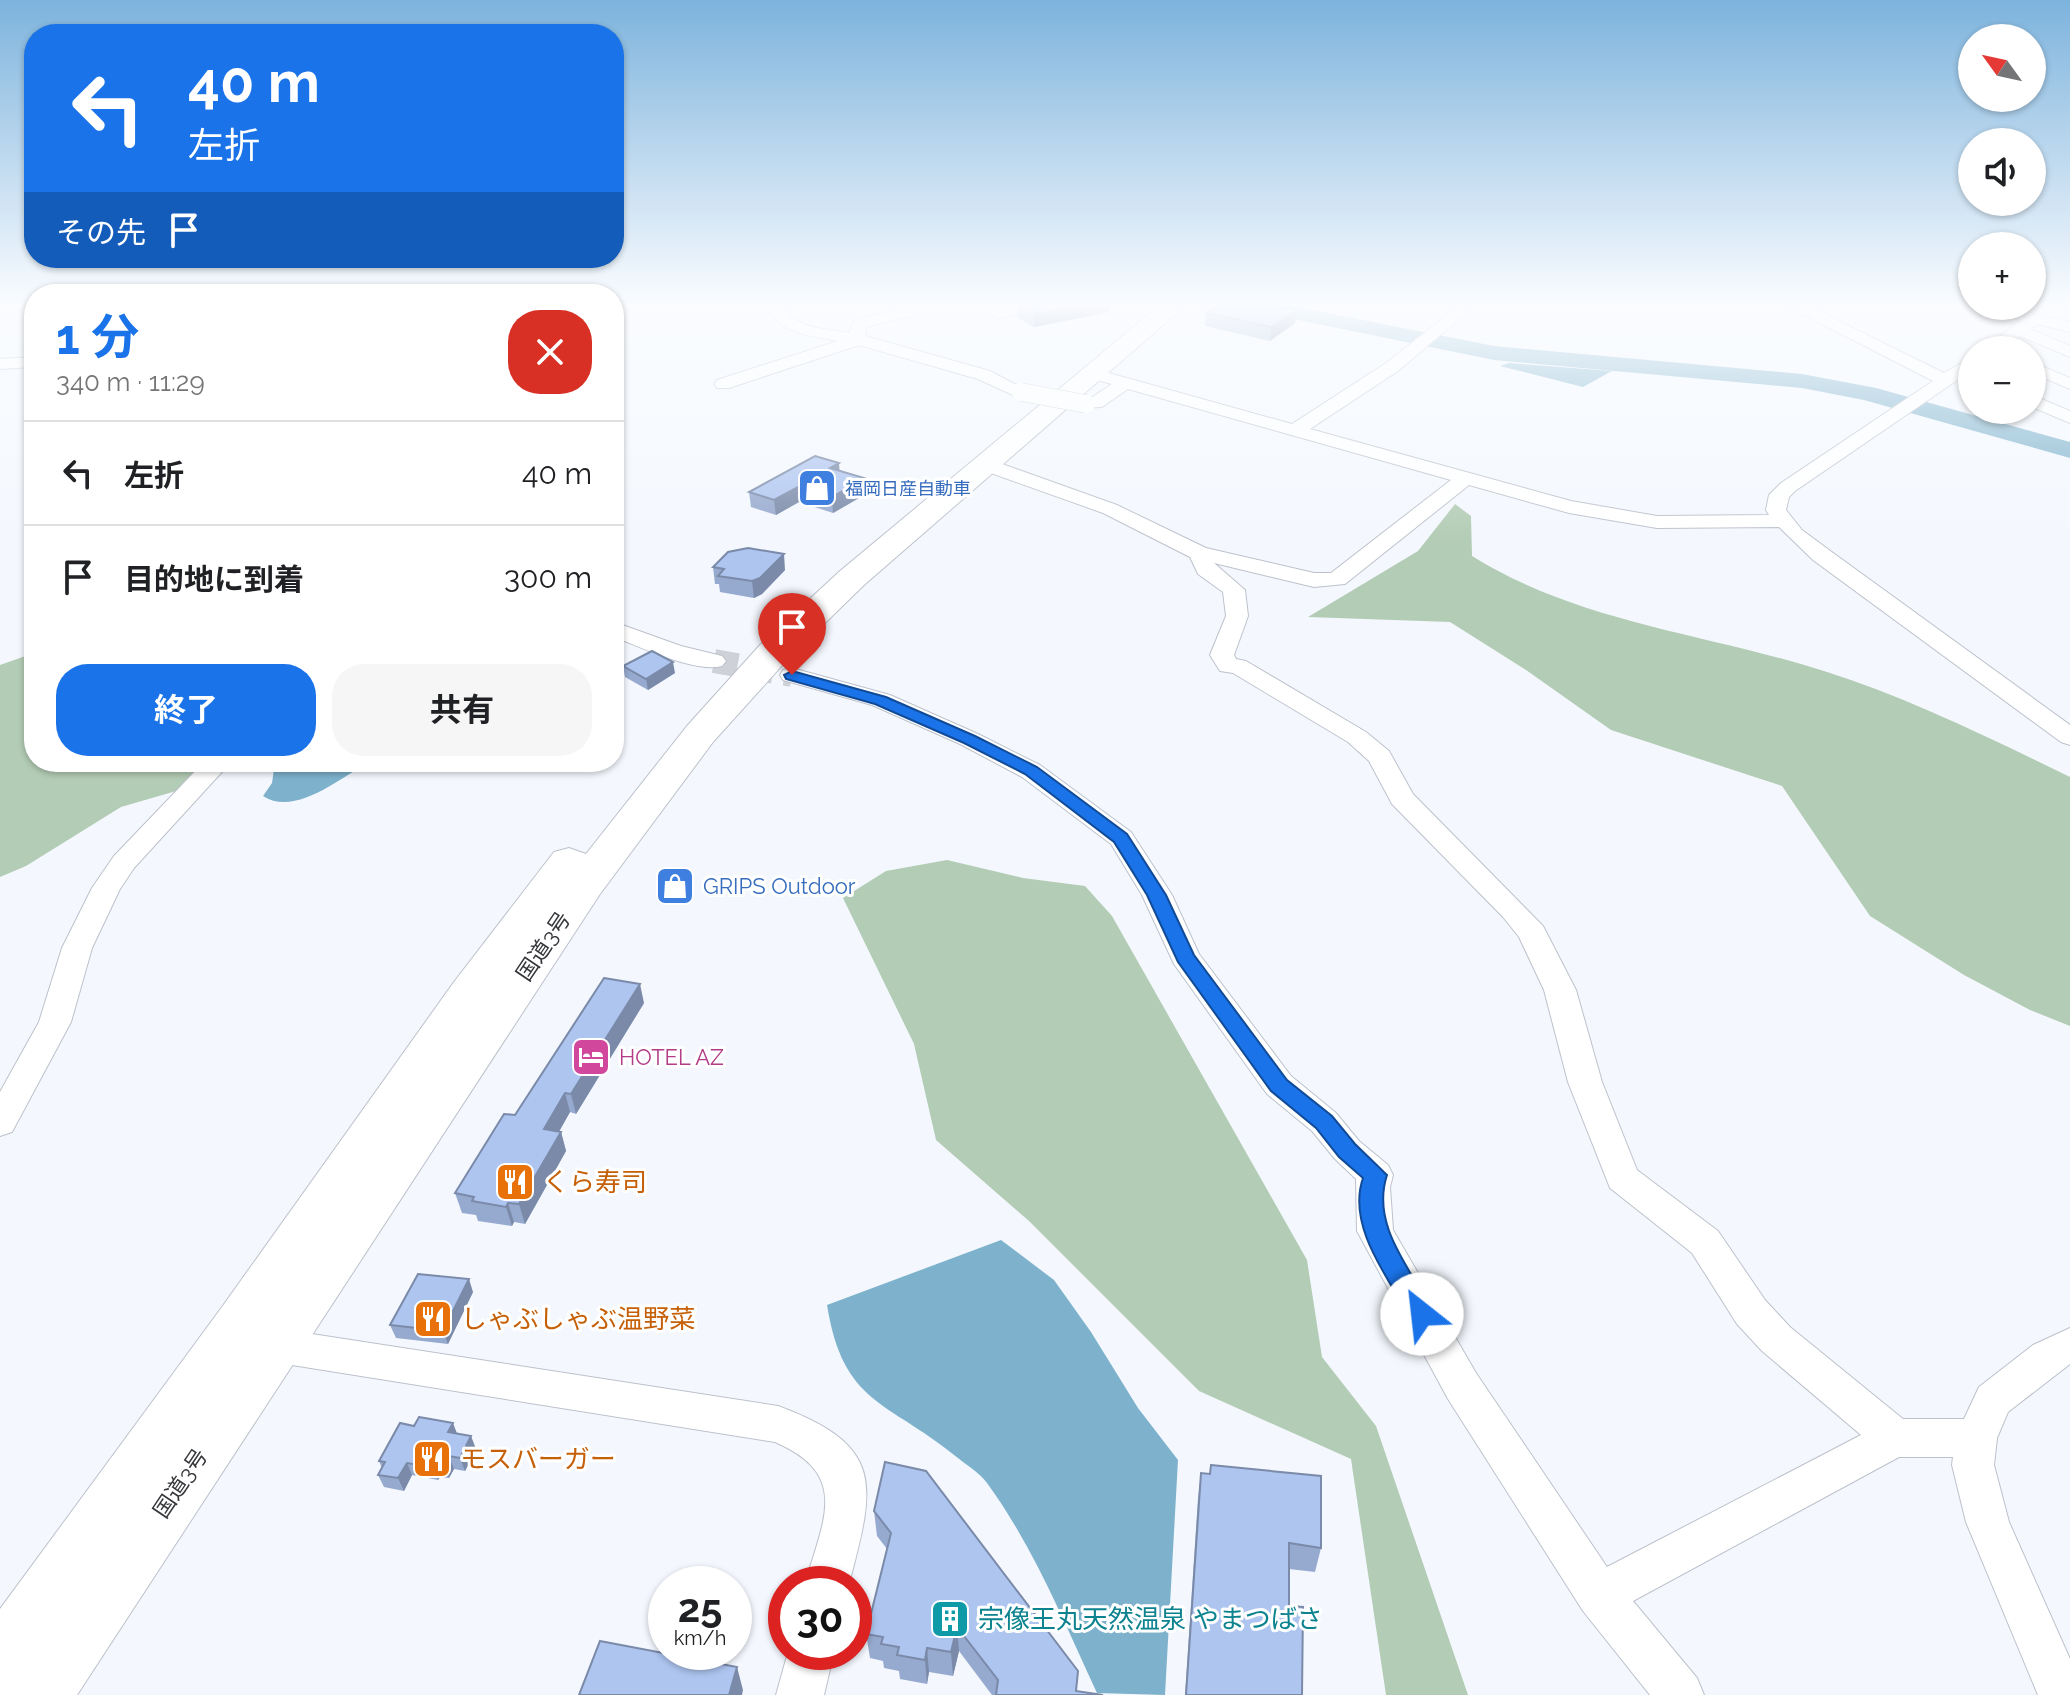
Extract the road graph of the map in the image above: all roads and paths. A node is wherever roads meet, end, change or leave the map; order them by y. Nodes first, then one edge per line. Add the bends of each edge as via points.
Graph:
1 (1004, 384) edge
2 (1058, 384) edge
3 (1104, 384) edge
4 (1366, 384) edge
5 (1942, 384) edge
6 (1101, 387) junction
7 (2070, 402) edge
8 (2046, 403) edge
9 (2046, 407) edge
10 (2070, 418) edge
11 (1295, 430) junction
12 (984, 464) junction
13 (1465, 479) junction
14 (1782, 521) junction
15 (1199, 553) junction
16 (624, 634) edge
17 (782, 664) junction
18 (716, 670) junction
19 (2070, 737) edge
20 (209, 772) edge
21 (0, 1123) edge
22 (273, 1345) junction
23 (2070, 1345) edge
24 (1895, 1438) junction
25 (1976, 1438) junction
26 (831, 1566) edge
27 (1599, 1595) junction
28 (0, 1667) edge
29 (806, 1670) edge
30 (36, 1695) edge
31 (800, 1695) edge
32 (1680, 1695) edge
33 (2062, 1695) edge

1 - 6 street, bridge via 1021,392
2 - 18 highway, 国道3号
3 - 6 highway, 国道3号
4 - 11 street
5 - 14 street via 1788,487 1776,503
6 - 11 street
6 - 12 highway, 国道3号
7 - 8 street
9 - 10 street
11 - 13 street
12 - 15 street via 1110,509
12 - 17 highway, 国道3号 via 893,541
13 - 14 street via 1631,518
13 - 15 street via 1337,579 1314,580
14 - 19 street
15 - 24 street via 1206,569 1234,590 1237,616 1222,655 1228,666 1250,672 1357,737 1380,757 1402,798 1532,933 1560,990 1585,1082 1623,1178 1705,1242 1751,1312 1776,1339
16 - 18 street via 667,660
17 - 22 highway, 国道3号 via 700,734 585,884
17 - 27 street via 881,700 1031,771 1121,838 1157,895 1185,957 1279,1085 1375,1175 1375,1231 1499,1447
18 - 28 highway, 国道3号 via 471,993
20 - 21 street via 106,888 77,948 55,1022
22 - 26 street via 778,1424 810,1435 831,1452 844,1475 847,1498
22 - 30 highway, 国道3号
23 - 25 street via 1993,1400
24 - 25 street
24 - 27 street
25 - 33 street via 1973,1465 1988,1522
27 - 32 street
29 - 31 street

